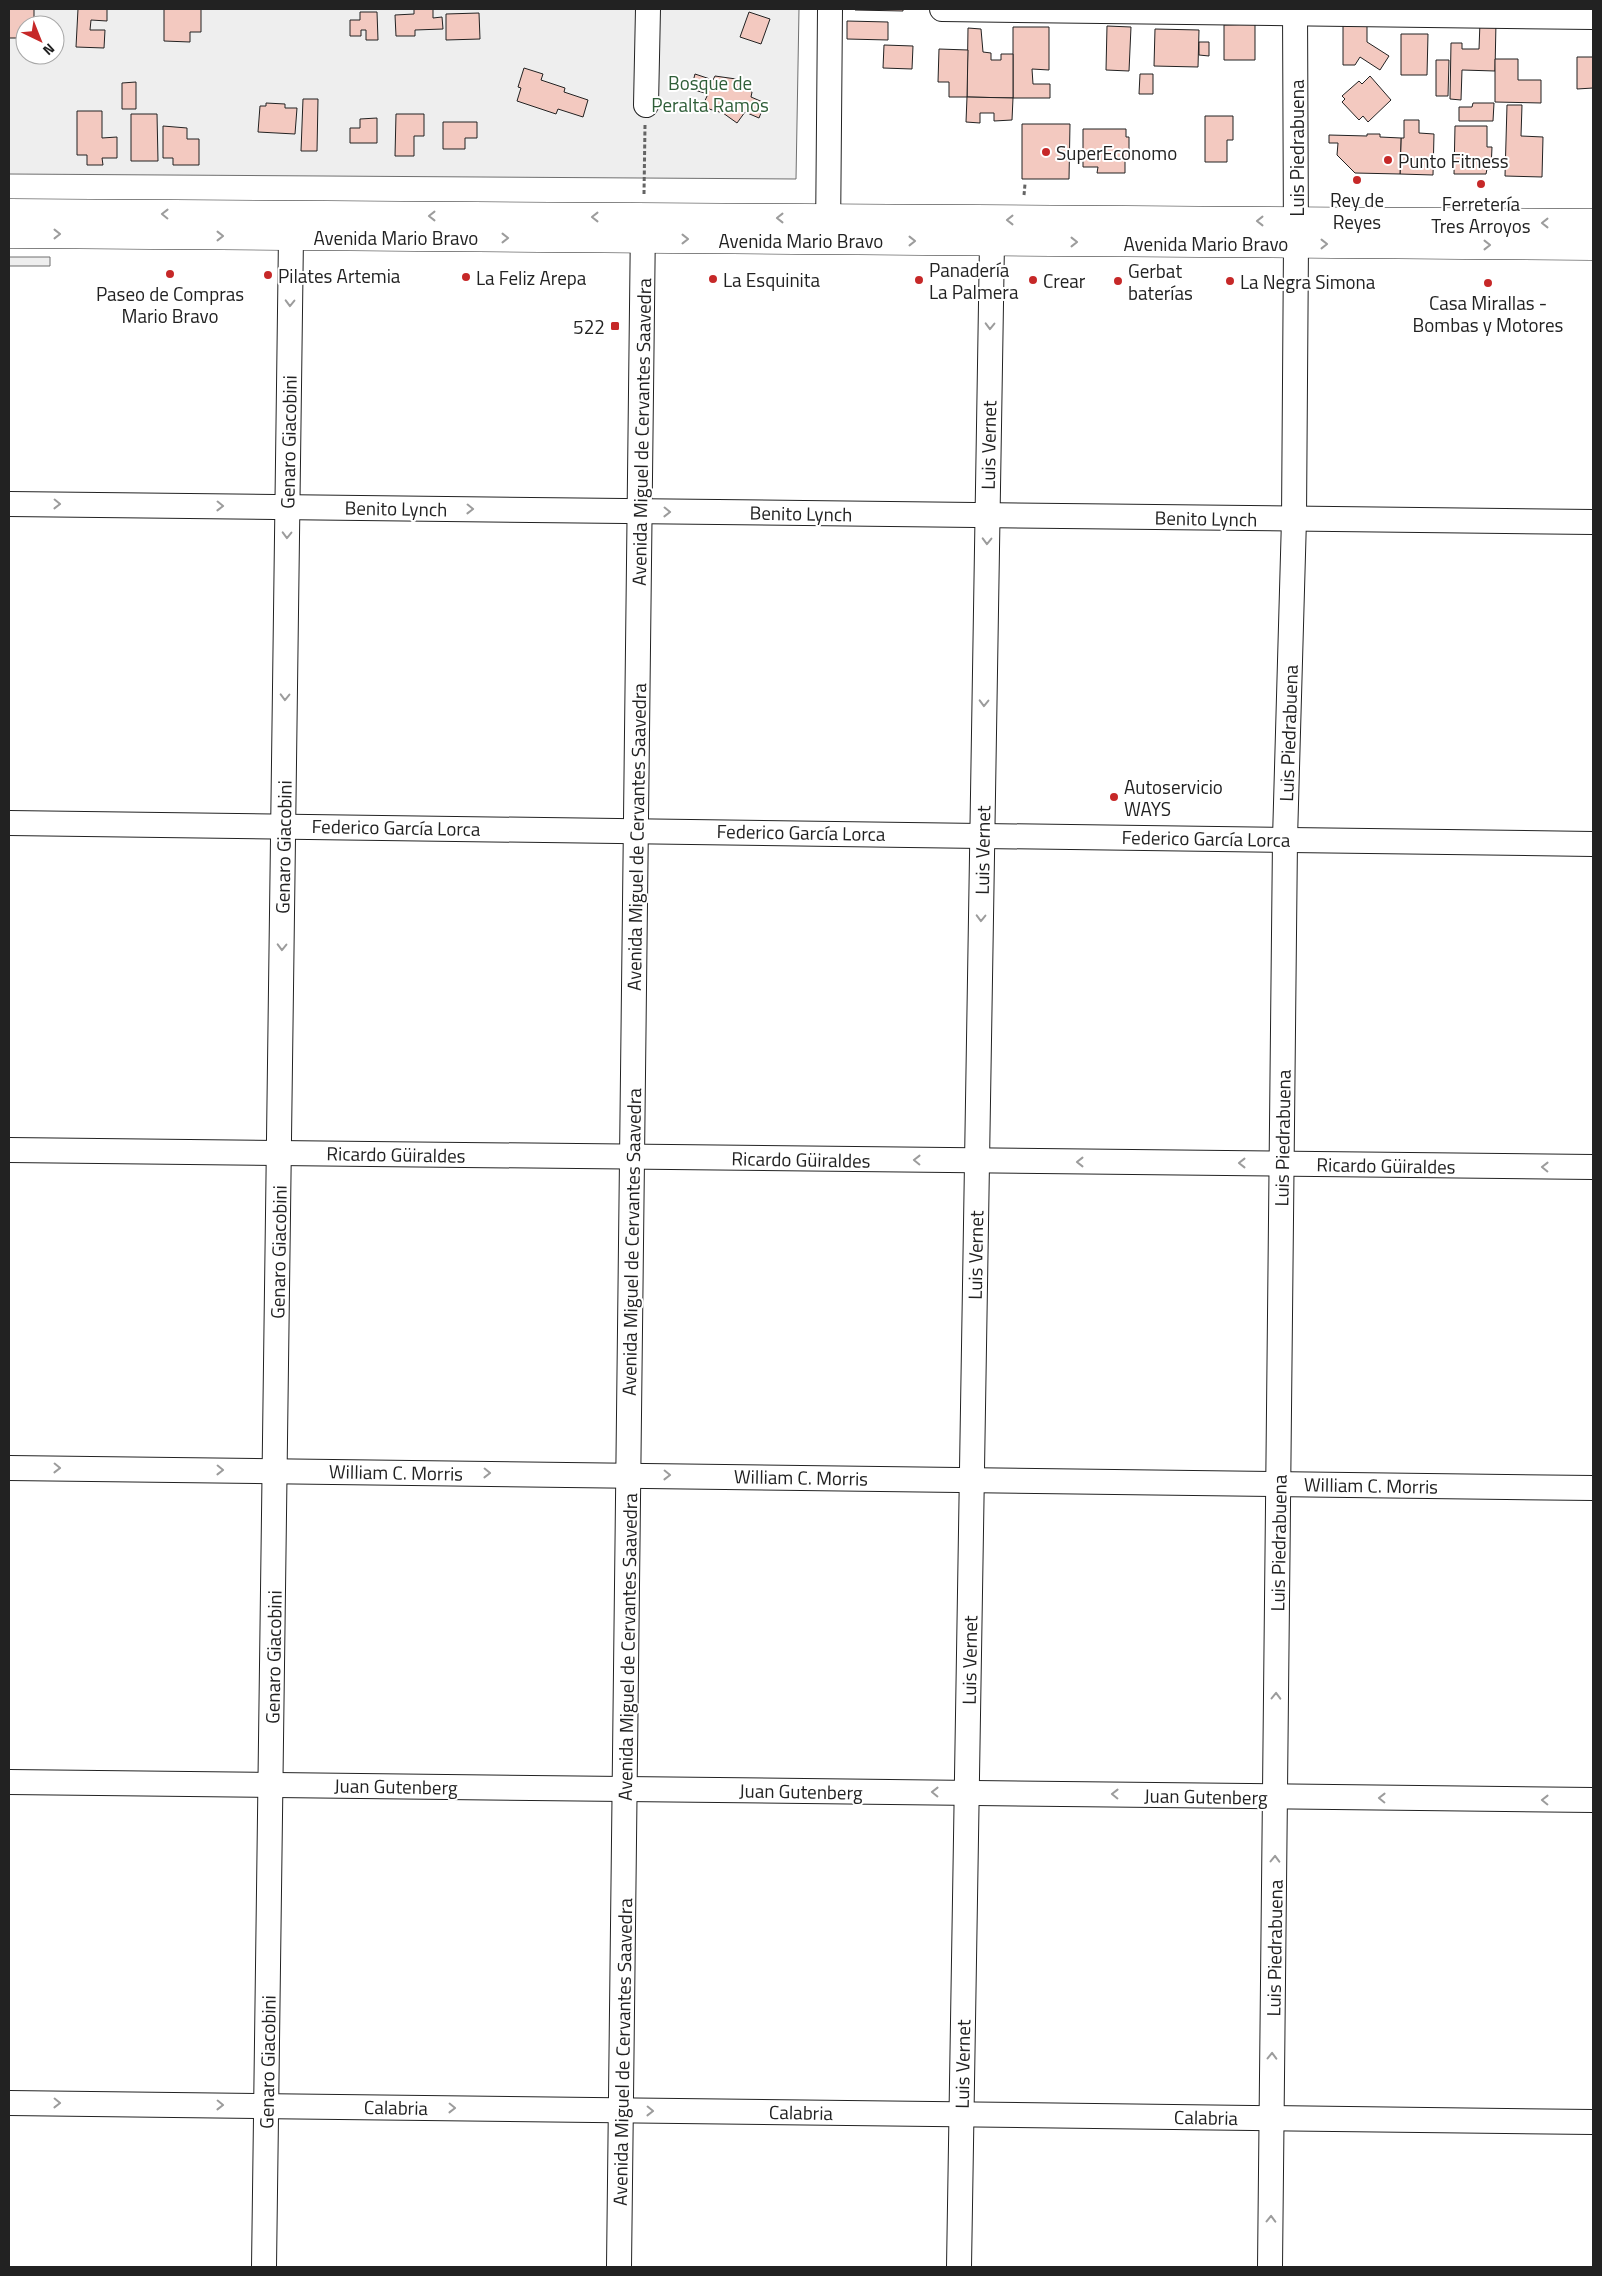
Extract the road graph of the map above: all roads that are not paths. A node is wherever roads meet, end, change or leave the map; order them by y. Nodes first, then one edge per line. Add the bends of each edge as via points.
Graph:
1 (648, 9) edge
2 (830, 9) edge
3 (942, 9) edge
4 (1295, 11) edge
5 (1593, 17) edge
6 (646, 104) road end
7 (9, 213) edge
8 (1593, 223) edge
9 (643, 228) junction
10 (828, 230) junction
11 (1296, 232) junction
12 (9, 234) edge
13 (291, 236) junction
14 (992, 242) junction
15 (1593, 246) edge
16 (9, 504) edge
17 (288, 507) junction
18 (640, 512) junction
19 (987, 515) junction
20 (1294, 519) junction
21 (1593, 522) edge
22 (9, 822) edge
23 (283, 826) junction
24 (636, 830) junction
25 (982, 835) junction
26 (1285, 839) junction
27 (1593, 844) edge
28 (9, 1150) edge
29 (279, 1152) junction
30 (632, 1157) junction
31 (977, 1161) junction
32 (1282, 1163) junction
33 (1593, 1167) edge
34 (9, 1468) edge
35 (275, 1471) junction
36 (629, 1475) junction
37 (972, 1480) junction
38 (1278, 1484) junction
39 (1593, 1488) edge
40 (9, 1782) edge
41 (271, 1785) junction
42 (625, 1789) junction
43 (966, 1793) junction
44 (1275, 1796) junction
45 (1593, 1800) edge
46 (9, 2103) edge
47 (267, 2106) junction
48 (621, 2110) junction
49 (961, 2114) junction
50 (1272, 2118) junction
51 (1593, 2122) edge
52 (264, 2267) edge
53 (619, 2267) edge
54 (959, 2267) edge
55 (1270, 2267) edge

1 - 6 street
2 - 10 street
3 - 4 street
4 - 5 street
4 - 11 street, Luis Piedrabuena
9 -> 7 main road, Avenida Mario Bravo
8 -> 11 main road, Avenida Mario Bravo
9 - 10 main road, Avenida Mario Bravo
13 -> 9 main road, Avenida Mario Bravo
9 - 18 street, Avenida Miguel de Cervantes Saavedra
11 -> 10 main road, Avenida Mario Bravo
10 -> 14 main road, Avenida Mario Bravo
14 -> 11 main road, Avenida Mario Bravo
11 -> 15 main road, Avenida Mario Bravo
11 - 20 street, Luis Piedrabuena
12 -> 13 main road, Avenida Mario Bravo
13 -> 17 street, Genaro Giacobini
14 -> 19 street, Luis Vernet
16 -> 17 street, Benito Lynch
17 -> 18 street, Benito Lynch
17 -> 23 street, Genaro Giacobini
18 -> 19 street, Benito Lynch
18 - 24 street, Avenida Miguel de Cervantes Saavedra
19 - 20 street, Benito Lynch
19 -> 25 street, Luis Vernet
20 - 21 street, Benito Lynch
20 - 26 street, Luis Piedrabuena
22 - 23 street, Federico García Lorca
23 - 24 street, Federico García Lorca
23 -> 29 street, Genaro Giacobini
24 - 25 street, Federico García Lorca
24 - 30 street, Avenida Miguel de Cervantes Saavedra
25 - 26 street, Federico García Lorca
25 -> 31 street, Luis Vernet
26 - 27 street, Federico García Lorca
26 - 32 street, Luis Piedrabuena
28 - 29 street, Ricardo Güiraldes
29 - 30 street, Ricardo Güiraldes
29 - 35 street, Genaro Giacobini
31 -> 30 street, Ricardo Güiraldes
30 - 36 street, Avenida Miguel de Cervantes Saavedra
32 -> 31 street, Ricardo Güiraldes
31 - 37 street, Luis Vernet
33 -> 32 street, Ricardo Güiraldes
32 - 38 street, Luis Piedrabuena
34 -> 35 street, William C. Morris
35 -> 36 street, William C. Morris
35 - 41 street, Genaro Giacobini
36 -> 37 street, William C. Morris
36 - 42 street, Avenida Miguel de Cervantes Saavedra
37 - 38 street, William C. Morris
37 - 43 street, Luis Vernet
38 - 39 street, William C. Morris
44 -> 38 street, Luis Piedrabuena
40 - 41 street, Juan Gutenberg
41 - 42 street, Juan Gutenberg
41 - 47 street, Genaro Giacobini
43 -> 42 street, Juan Gutenberg
42 - 48 street, Avenida Miguel de Cervantes Saavedra
44 -> 43 street, Juan Gutenberg
43 - 49 street, Luis Vernet
45 -> 44 street, Juan Gutenberg
50 -> 44 street, Luis Piedrabuena
46 -> 47 street, Calabria
47 -> 48 street, Calabria
47 - 52 street, Genaro Giacobini
48 -> 49 street, Calabria
48 - 53 street, Avenida Miguel de Cervantes Saavedra
49 - 50 street, Calabria
49 - 54 street, Luis Vernet
50 - 51 street, Calabria
55 -> 50 street, Luis Piedrabuena

